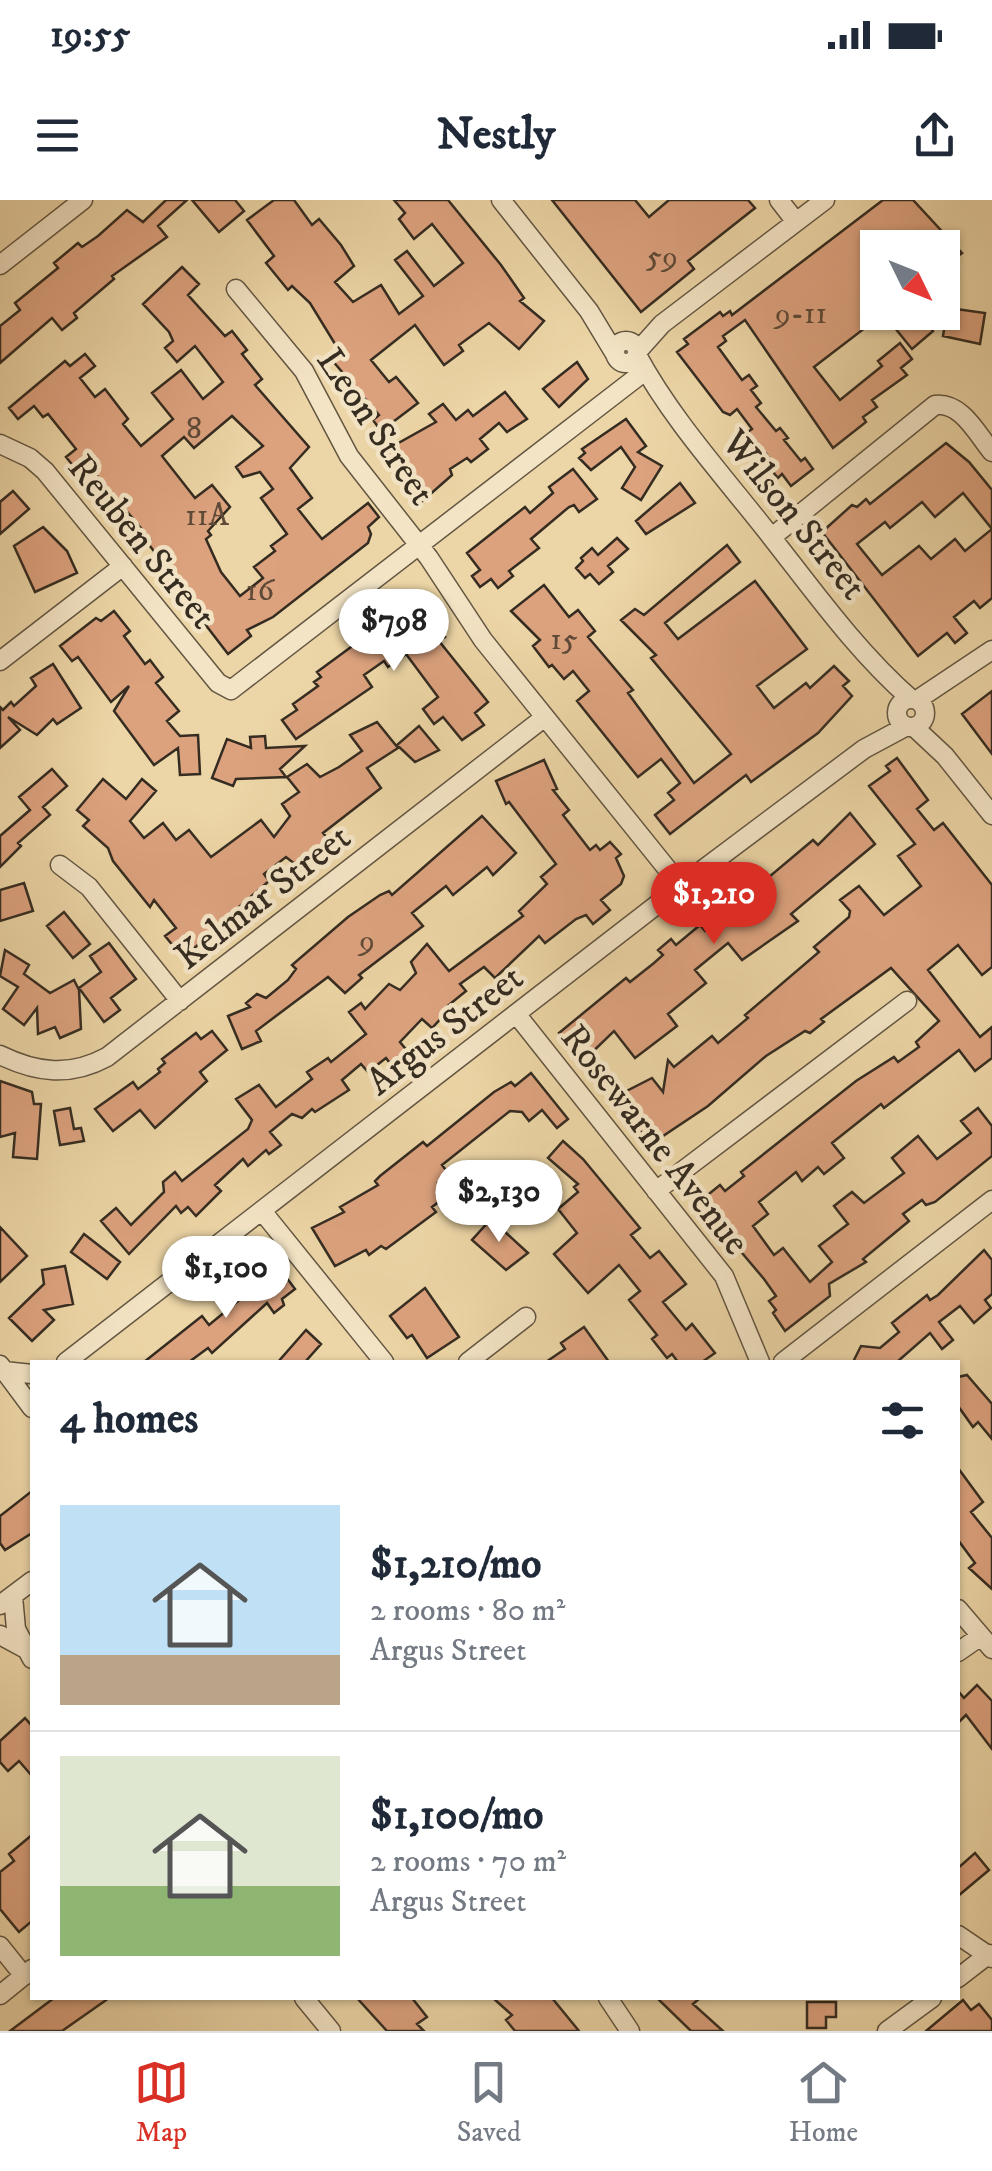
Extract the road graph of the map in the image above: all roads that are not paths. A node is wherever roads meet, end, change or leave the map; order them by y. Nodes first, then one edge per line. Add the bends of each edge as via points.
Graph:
1 (83, 200) edge
2 (501, 200) edge
3 (779, 200) edge
4 (825, 200) edge
5 (796, 222) junction
6 (0, 266) edge
7 (236, 288) dead end
8 (631, 356) junction
9 (0, 444) edge
10 (992, 452) edge
11 (772, 536) junction
12 (420, 546) junction
13 (123, 566) junction
14 (992, 650) edge
15 (0, 662) edge
16 (911, 713) junction
17 (545, 717) junction
18 (992, 815) edge
19 (60, 865) dead end
20 (681, 886) junction
21 (180, 1001) junction
22 (907, 1002) dead end
23 (517, 1015) junction
24 (0, 1055) edge
25 (656, 1191) junction
26 (992, 1200) edge
27 (262, 1211) junction
28 (526, 1317) dead end
29 (69, 1360) edge
30 (382, 1360) edge
31 (471, 1360) edge
32 (759, 1360) edge
33 (786, 1360) edge
34 (2, 1368) edge
35 (30, 1374) edge
36 (30, 1405) edge
37 (30, 1582) edge
38 (6, 1600) edge
39 (960, 1612) edge
40 (0, 1635) edge
41 (986, 1643) edge
42 (960, 1651) edge
43 (28, 1653) edge
44 (960, 1936) edge
45 (0, 1946) edge
46 (990, 1956) edge
47 (28, 1973) edge
48 (960, 1977) edge
49 (0, 1994) edge
50 (306, 2000) edge
51 (609, 2000) edge
52 (929, 2000) edge
53 (331, 2031) edge
54 (630, 2031) edge
55 (887, 2031) edge

1 - 6 street
2 - 8 street, Wilson Street
3 - 5 street
4 - 5 street
5 - 8 street via 662,324
7 - 12 street, Leon Street via 304,371 348,456
8 - 11 street, Wilson Street
8 - 12 street
9 - 13 street, Reuben Street via 42,468
10 - 11 street via 960,413 935,405
11 - 16 street, Wilson Street
12 - 13 street, Reuben Street via 228,690
12 - 17 street, Leon Street via 482,640
13 - 15 street
14 - 16 street, Argus Street
16 - 18 street, Wilson Street
16 - 20 street, Argus Street
17 - 20 street, Leon Street
17 - 21 street, Kelmar Street
19 - 21 street via 89,887
20 - 23 street, Argus Street
21 - 24 street, Kelmar Street via 94,1064 38,1070
22 - 25 street
23 - 25 street, Rosewarne Avenue
23 - 27 street, Argus Street
25 - 32 street, Rosewarne Avenue via 724,1276
26 - 33 street
27 - 29 street, Argus Street
27 - 30 street
28 - 31 street
34 - 35 street
34 - 36 street
37 - 38 street
38 - 43 street
39 - 41 street
40 - 43 street
41 - 42 street
44 - 46 street
45 - 47 street
46 - 48 street
47 - 49 street
50 - 53 street
51 - 54 street
52 - 55 street

